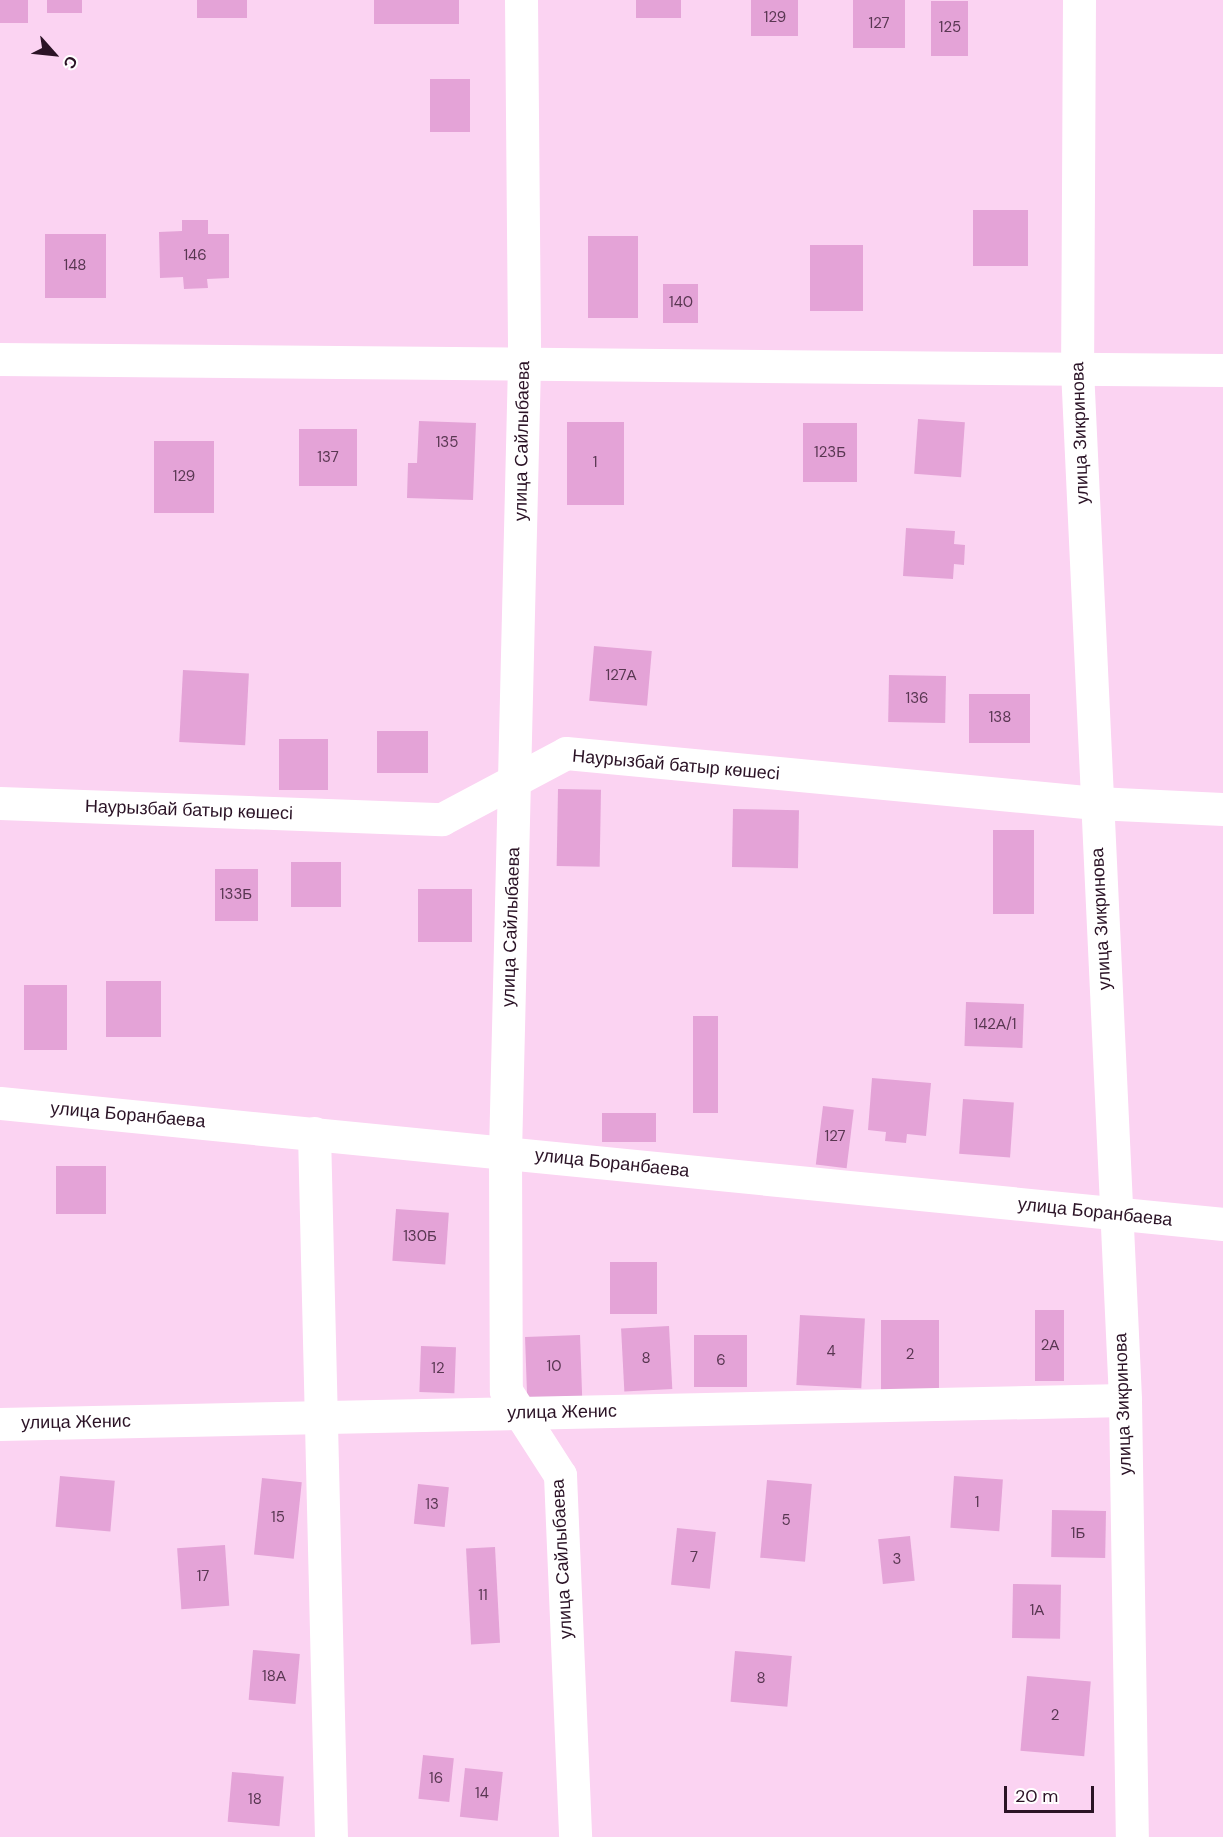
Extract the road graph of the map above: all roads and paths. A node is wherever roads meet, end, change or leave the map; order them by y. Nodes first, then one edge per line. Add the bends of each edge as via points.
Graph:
1 (521, 0) edge
2 (1079, 0) edge
3 (0, 359) edge
4 (524, 364) junction
5 (1077, 369) junction
6 (1223, 370) edge
7 (515, 781) junction
8 (0, 803) edge
9 (1096, 803) junction
10 (1223, 808) edge
11 (0, 1103) edge
12 (314, 1133) junction
13 (505, 1152) junction
14 (1114, 1214) junction
15 (1223, 1224) edge
16 (1125, 1400) junction
17 (520, 1413) junction
18 (322, 1417) junction
19 (0, 1424) edge
20 (331, 1837) edge
21 (575, 1837) edge
22 (1132, 1837) edge

1 - 4 street, улица Сайлыбаева
2 - 5 street, улица Зикринова
3 - 4 street
4 - 5 street
4 - 7 street, улица Сайлыбаева
5 - 6 street
5 - 9 street, улица Зикринова
7 - 8 street, Наурызбай батыр көшесі via 442,819
7 - 9 street, Наурызбай батыр көшесі via 566,753
7 - 13 street, улица Сайлыбаева
9 - 10 street, Наурызбай батыр көшесі
9 - 14 street, улица Зикринова
11 - 12 street, улица Боранбаева
12 - 13 street, улица Боранбаева
12 - 18 street
13 - 14 street, улица Боранбаева
13 - 17 street, улица Сайлыбаева via 506,1391
14 - 15 street, улица Боранбаева
14 - 16 street, улица Зикринова
16 - 17 street, улица Женис
16 - 22 street, улица Зикринова
17 - 18 street, улица Женис
17 - 21 street, улица Сайлыбаева via 560,1475
18 - 19 street, улица Женис
18 - 20 street

